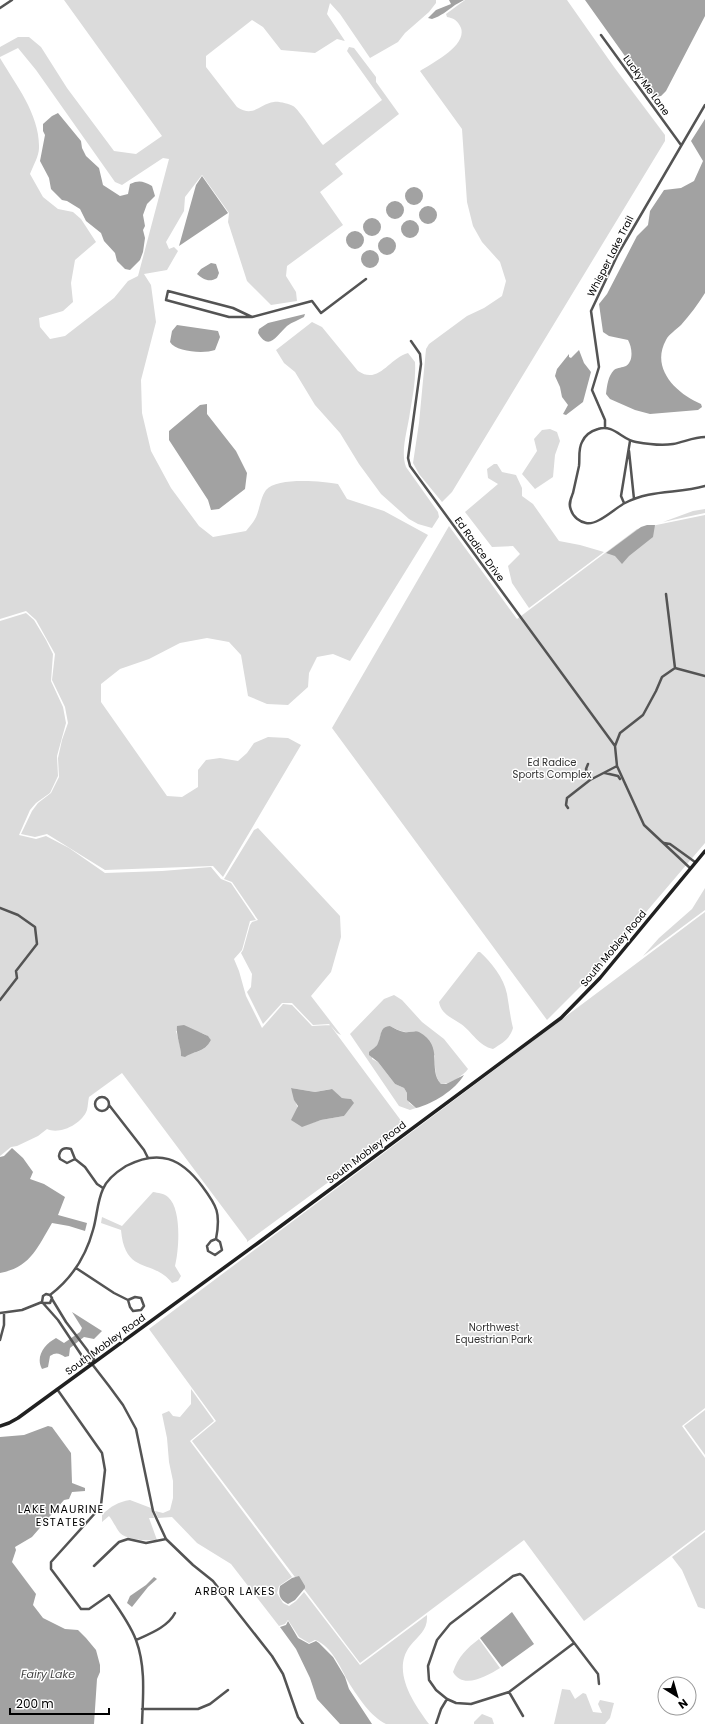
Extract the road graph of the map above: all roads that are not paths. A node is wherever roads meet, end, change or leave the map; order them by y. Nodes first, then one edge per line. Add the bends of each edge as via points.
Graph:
1 (12, 0) edge
2 (0, 8) edge
3 (601, 35) dead end
4 (705, 105) edge
5 (681, 145) junction
6 (366, 279) dead end
7 (252, 317) junction
8 (412, 341) dead end
9 (605, 428) junction
10 (705, 437) edge
11 (630, 441) junction
12 (629, 451) junction
13 (705, 486) edge
14 (634, 499) junction
15 (624, 503) junction
16 (666, 594) dead end
17 (675, 668) junction
18 (705, 676) edge
19 (614, 746) junction
20 (588, 764) dead end
21 (617, 766) junction
22 (605, 773) junction
23 (590, 780) junction
24 (623, 783) junction
25 (568, 808) dead end
26 (663, 843) junction
27 (705, 851) edge
28 (695, 862) junction
29 (690, 868) junction
30 (0, 908) edge
31 (0, 1000) edge
32 (109, 1104) junction
33 (148, 1158) junction
34 (76, 1159) junction
35 (103, 1188) junction
36 (216, 1239) junction
37 (76, 1268) junction
38 (51, 1297) junction
39 (128, 1300) junction
40 (43, 1303) junction
41 (0, 1313) edge
42 (4, 1313) junction
43 (78, 1338) junction
44 (0, 1340) edge
45 (72, 1342) junction
46 (92, 1364) junction
47 (57, 1389) junction
48 (0, 1426) edge
49 (166, 1539) junction
50 (94, 1566) dead end
51 (175, 1614) dead end
52 (136, 1640) junction
53 (574, 1643) junction
54 (599, 1684) dead end
55 (228, 1690) dead end
56 (509, 1692) junction
57 (447, 1699) junction
58 (142, 1709) junction
59 (522, 1716) dead end
60 (142, 1724) edge
61 (303, 1724) edge
62 (436, 1724) edge

1 - 2 street
3 - 5 street, Lucky Me Lane
4 - 5 street, Whisper Lake Trail
5 - 9 street, Whisper Lake Trail via 618,254 591,311 599,367 592,390 605,420
6 - 7 street via 321,313 312,301
7 - 7 street via 234,308 168,291 166,300 229,317
8 - 19 street, Ed Radice Drive via 420,354 420,364 408,458 410,466
9 - 11 street via 616,431
9 - 15 street via 592,431 582,442 570,502 571,510 578,519 591,524
10 - 11 street via 664,445
11 - 12 street
12 - 14 street
12 - 15 street via 620,496
13 - 14 street via 651,493
14 - 15 street
16 - 17 street
17 - 18 street
17 - 19 street via 662,677 642,714 620,733
19 - 21 street, Ed Radice Drive
20 - 23 street via 586,769
21 - 22 street
21 - 24 street, Ed Radice Drive
22 - 23 street
22 - 24 street via 618,776
23 - 25 street via 566,798
24 - 26 street, Ed Radice Drive via 644,825
26 - 28 street via 670,844
26 - 29 street, Ed Radice Drive
27 - 28 street, South Mobley Road
28 - 29 street, South Mobley Road
29 - 46 street, South Mobley Road via 600,978 561,1018
30 - 31 street via 18,915 35,927 37,944 16,971 17,978
32 - 32 street via 108,1100 102,1097 97,1099 95,1104 96,1108 102,1111 106,1110
32 - 33 street
33 - 35 street via 135,1161 118,1171
33 - 36 street via 155,1156 170,1159 183,1165 193,1174 215,1204 219,1223
34 - 34 street via 71,1148 60,1150 59,1156 66,1163
34 - 35 street
35 - 37 street via 87,1248
36 - 36 street via 207,1246 208,1251 216,1255 222,1250 220,1242
37 - 38 street
37 - 39 street
38 - 40 street via 49,1304
38 - 40 street via 44,1295
38 - 43 street
39 - 39 street via 133,1311 141,1310 144,1306 141,1298 135,1296
40 - 42 street
40 - 45 street
41 - 42 street
42 - 44 street
43 - 45 street
43 - 46 street via 94,1358
45 - 46 street via 86,1362
46 - 47 street, South Mobley Road
46 - 49 street via 136,1429 153,1511
47 - 48 street, South Mobley Road via 18,1418
47 - 52 street via 99,1448 105,1470 97,1512 51,1562 51,1569 81,1609 89,1609 109,1595
49 - 50 street via 146,1543 128,1539 119,1542
49 - 61 street via 213,1581 272,1656
51 - 52 street via 156,1631
52 - 58 street via 143,1669
53 - 54 street via 598,1674
53 - 56 street
53 - 57 street via 523,1576 513,1576 450,1624 437,1640 428,1666 429,1680
55 - 58 street via 210,1704 198,1709
56 - 57 street via 471,1704 456,1703
56 - 59 street
57 - 62 street
58 - 60 street

